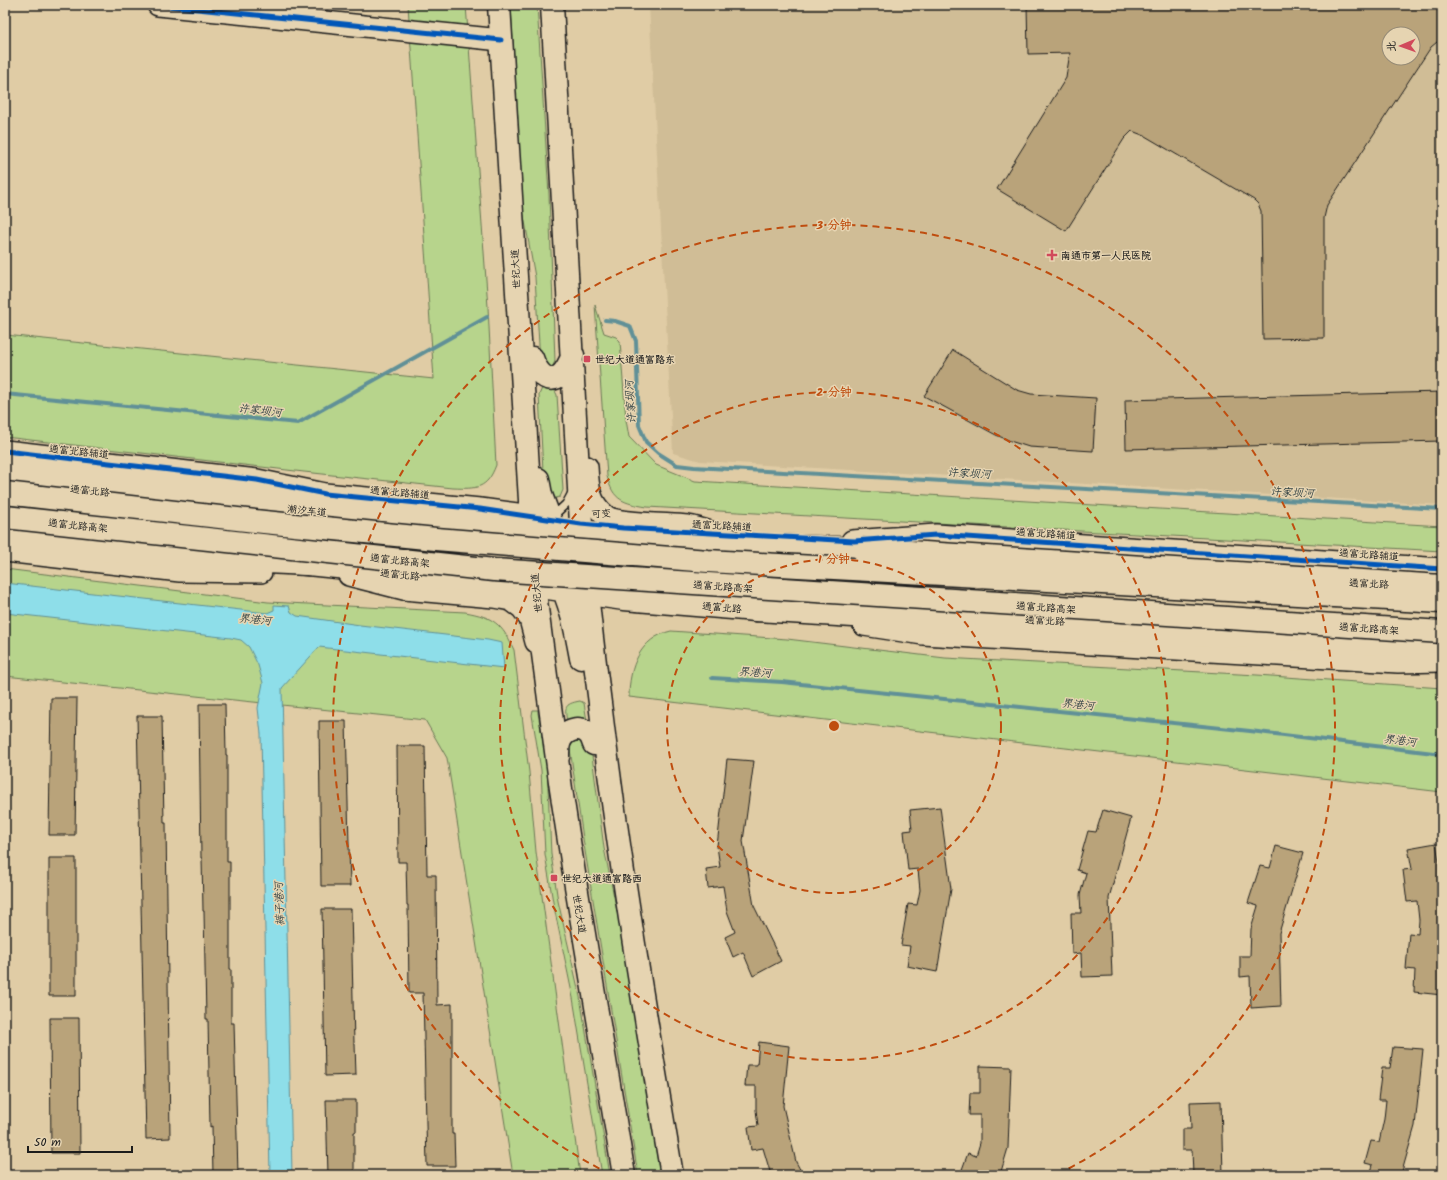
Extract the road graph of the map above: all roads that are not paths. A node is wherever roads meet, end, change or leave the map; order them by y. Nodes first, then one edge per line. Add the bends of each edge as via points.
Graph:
1 (158, 5) edge
2 (499, 5) edge
3 (552, 5) edge
4 (501, 40) junction
5 (508, 138) junction
6 (532, 358) junction
7 (573, 362) junction
8 (5, 451) edge
9 (5, 466) edge
10 (578, 474) junction
11 (5, 480) edge
12 (5, 487) edge
13 (5, 493) edge
14 (426, 511) junction
15 (348, 512) junction
16 (5, 517) edge
17 (622, 521) junction
18 (485, 523) junction
19 (536, 526) junction
20 (5, 528) edge
21 (582, 528) junction
22 (712, 533) junction
23 (5, 540) edge
24 (756, 545) junction
25 (858, 545) junction
26 (5, 551) edge
27 (532, 551) junction
28 (308, 564) junction
29 (361, 578) junction
30 (1440, 586) edge
31 (578, 593) junction
32 (530, 594) junction
33 (494, 597) junction
34 (625, 603) junction
35 (668, 607) junction
36 (756, 610) junction
37 (1442, 632) edge
38 (1442, 642) edge
39 (1442, 647) edge
40 (1442, 661) edge
41 (594, 744) junction
42 (558, 759) junction
43 (562, 789) junction
44 (634, 940) junction
45 (624, 1175) edge
46 (672, 1175) edge

1 - 4 street
2 - 4 main road, 世纪大道
3 - 7 main road
4 - 5 main road, 世纪大道
5 - 6 main road via 528,258
5 - 19 main road, 世纪大道 via 527,466
6 - 7 main road via 535,368 542,375 556,378
6 - 19 main road via 541,495
7 - 10 main road
7 - 17 street via 585,421 591,499 607,518
8 - 14 street, 通富北路辅道 via 257,480
9 - 15 main road via 255,492
10 - 19 lane via 566,504
10 - 21 main road
11 - 15 main road, 通富北路 via 297,514
12 - 18 lane, 潮汐车道 via 436,532
13 - 30 main road, bridge via 421,537 708,561
14 - 15 main road, 通富北路
14 - 18 main road, 通富北路
14 - 18 main road
16 - 37 main road, 通富北路高架, bridge via 494,570
17 - 21 lane, 可变
17 - 22 street via 689,527
18 - 19 main road, 通富北路
18 - 27 main road
19 - 21 main road, 通富北路
19 - 27 main road, 世纪大道
19 - 31 main road via 577,570
20 - 28 main road, 通富北路
21 - 22 street, 通富北路辅道
21 - 24 main road, 通富北路
21 - 31 main road
22 - 24 street
22 - 25 street, 通富北路辅道
23 - 28 main road via 181,558
24 - 25 main road
24 - 30 main road, 通富北路 via 831,558
25 - 30 main road, bridge
26 - 29 street via 180,571 307,572
27 - 31 main road via 559,581
27 - 32 main road, 世纪大道
28 - 29 street
28 - 32 main road, 通富北路
29 - 32 street
29 - 33 street via 404,589
31 - 32 main road, 通富北路
31 - 34 main road, 通富北路
31 - 41 main road via 578,638
31 - 44 main road
32 - 33 lane
32 - 42 main road, 世纪大道
33 - 43 street via 511,600 522,608 530,619
34 - 35 main road, 通富北路
34 - 35 main road
35 - 36 main road, 通富北路
35 - 40 street via 853,624 923,634 1398,662
36 - 38 main road, 通富北路 via 817,608
36 - 39 main road
41 - 42 main road via 589,734 581,729 571,730 559,743
41 - 44 main road via 608,845
42 - 43 main road, 世纪大道
43 - 45 main road, 世纪大道
44 - 46 main road

